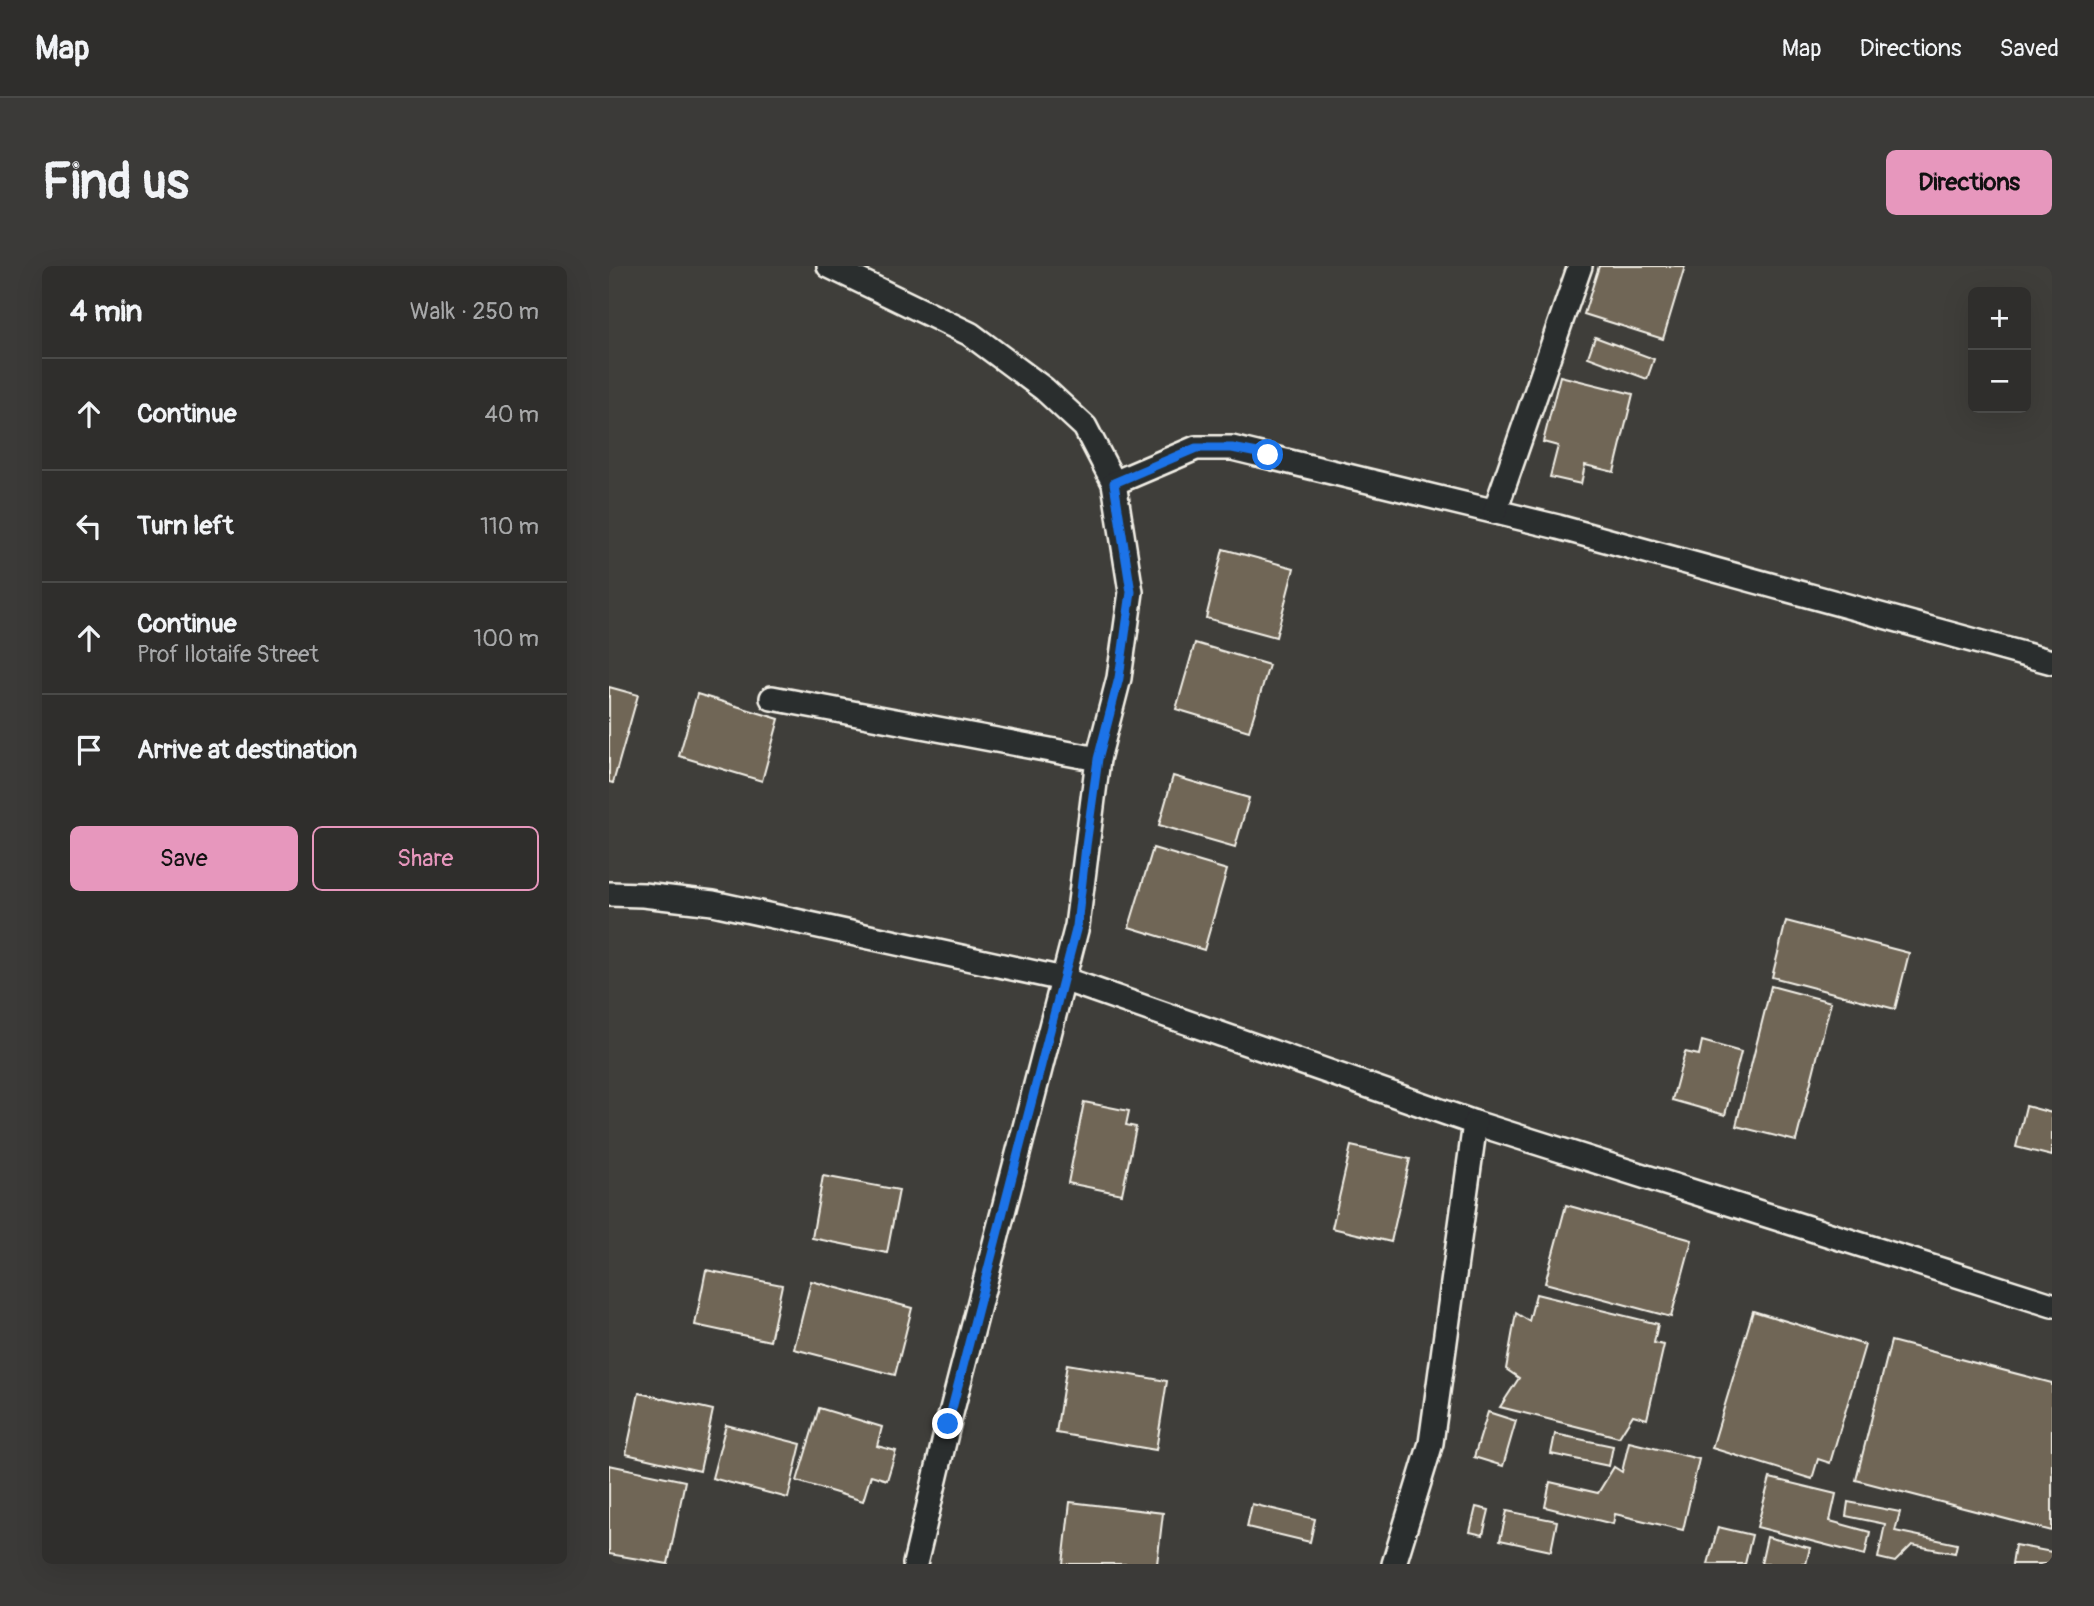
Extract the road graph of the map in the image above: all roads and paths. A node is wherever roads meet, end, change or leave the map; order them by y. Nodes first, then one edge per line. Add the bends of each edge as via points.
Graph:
1 (829, 266) edge
2 (1580, 266) edge
3 (1114, 483) junction
4 (1495, 511) junction
5 (2052, 662) edge
6 (772, 698) dead end
7 (1098, 759) junction
8 (609, 894) edge
9 (1063, 979) junction
10 (1475, 1123) junction
11 (2052, 1305) edge
12 (915, 1564) edge
13 (1394, 1564) edge

1 - 3 street via 969,334 1044,389 1085,428
2 - 4 street
3 - 4 street via 1196,448 1232,448
3 - 7 street via 1131,592 1119,678
4 - 5 street
6 - 7 street
7 - 9 street via 1077,926
8 - 9 street via 713,903
9 - 10 street
9 - 12 street
10 - 11 street
10 - 13 street via 1431,1443

